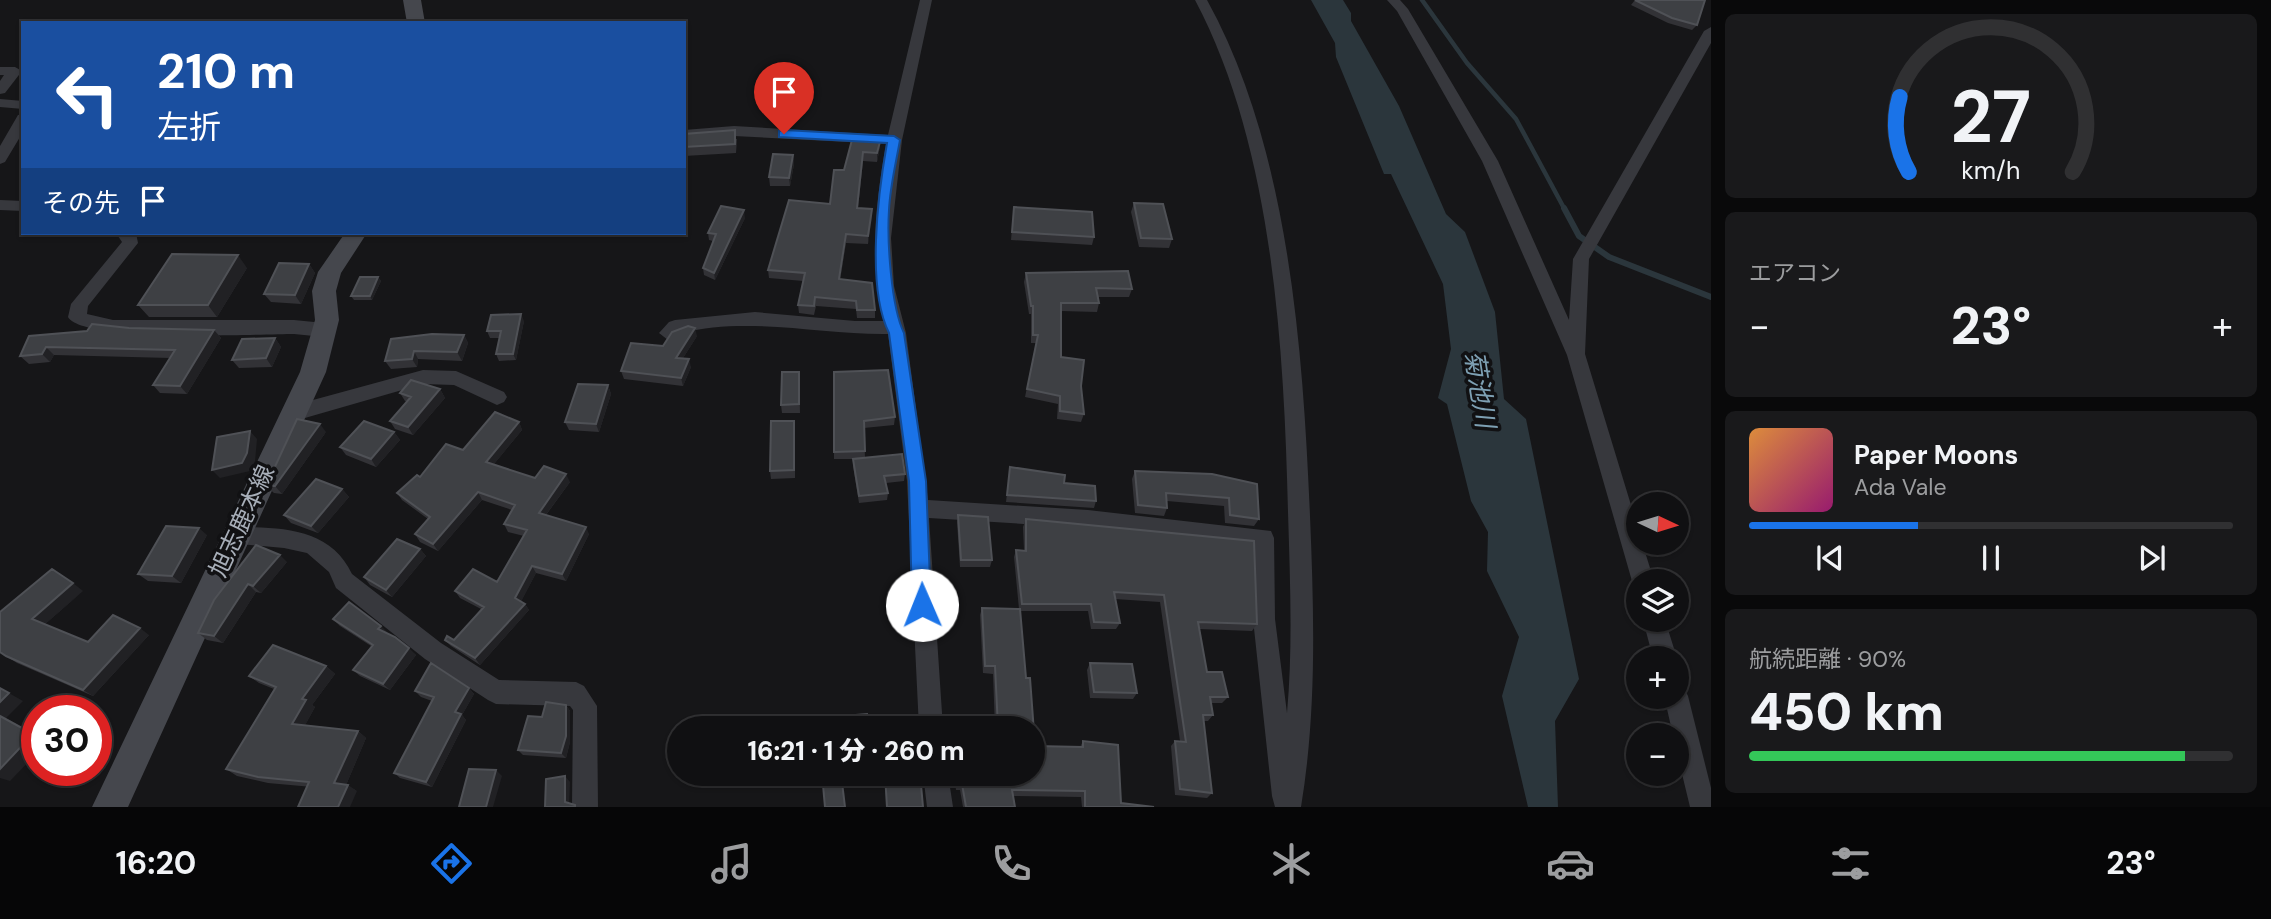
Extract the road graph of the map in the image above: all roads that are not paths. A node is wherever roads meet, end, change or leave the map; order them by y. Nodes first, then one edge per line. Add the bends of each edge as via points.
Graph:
1 (412, 0) edge
2 (926, 0) edge
3 (1201, 0) edge
4 (1393, 0) edge
5 (416, 21) edge
6 (1708, 40) edge
7 (0, 71) edge
8 (0, 90) edge
9 (0, 103) edge
10 (21, 105) edge
11 (21, 122) edge
12 (686, 135) edge
13 (894, 140) junction
14 (0, 159) edge
15 (0, 205) edge
16 (21, 206) edge
17 (128, 235) edge
18 (355, 235) edge
19 (895, 327) junction
20 (324, 330) junction
21 (668, 333) edge
22 (1576, 355) junction
23 (497, 397) dead end
24 (291, 414) junction
25 (919, 508) junction
26 (236, 536) junction
27 (1639, 569) edge
28 (1679, 709) edge
29 (930, 716) edge
30 (937, 786) edge
31 (110, 807) edge
32 (585, 807) edge
33 (940, 807) edge
34 (1287, 807) edge
35 (1703, 807) edge

1 - 5 main road
2 - 13 street
3 - 34 street via 1237,76 1250,122 1289,318 1301,594 1295,775
4 - 22 street via 1490,161
6 - 22 street via 1581,259
7 - 8 street via 15,71
9 - 10 street
11 - 14 street
12 - 13 street via 734,131
13 - 19 street via 882,210 887,292
15 - 16 street
17 - 20 street via 130,243 80,304 77,317 87,323
18 - 20 main road, 旭志鹿本線 via 330,272 324,291
19 - 21 street via 755,319 675,327
19 - 25 street
20 - 24 main road, 旭志鹿本線 via 313,372
22 - 27 street
23 - 24 street via 456,378 423,377
24 - 26 main road, 旭志鹿本線
25 - 29 street
25 - 34 street via 1088,519 1263,538 1264,619
26 - 31 main road, 旭志鹿本線
26 - 32 street via 288,537 317,548 339,564 344,581 433,652 496,692 576,694 585,706
28 - 35 street
30 - 33 street

